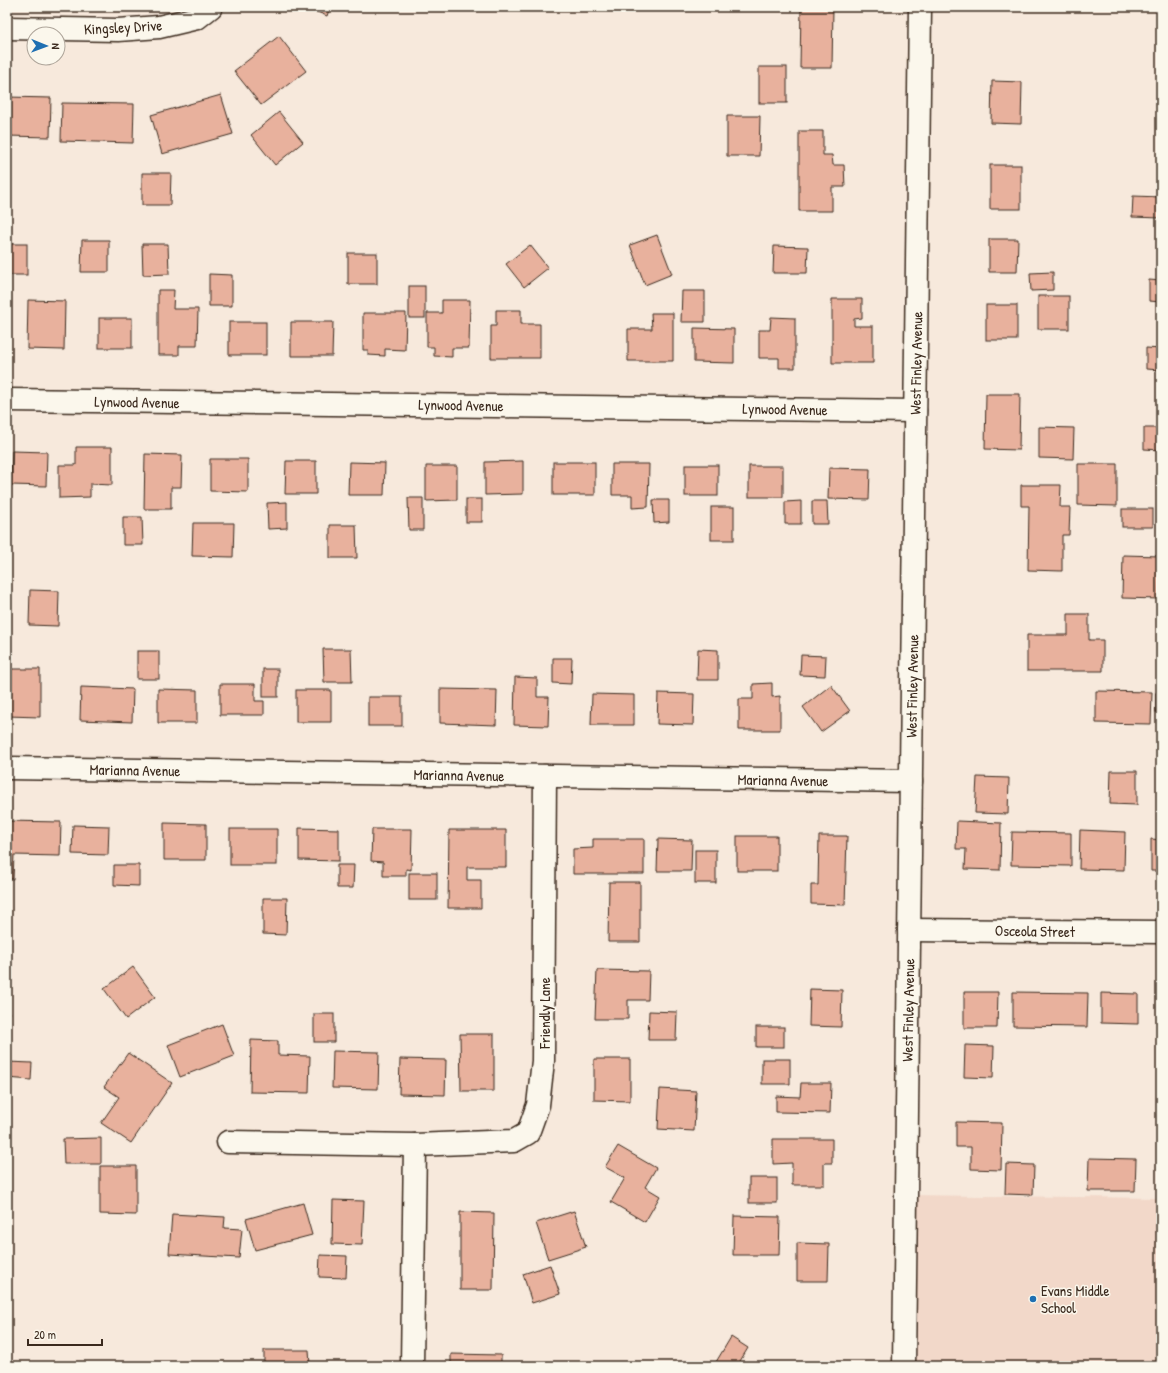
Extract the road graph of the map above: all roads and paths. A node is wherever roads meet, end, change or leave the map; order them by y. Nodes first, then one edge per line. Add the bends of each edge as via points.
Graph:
1 (211, 7) edge
2 (920, 7) edge
3 (7, 28) edge
4 (7, 400) edge
5 (915, 411) junction
6 (7, 768) edge
7 (545, 776) junction
8 (911, 781) junction
9 (909, 930) junction
10 (1161, 932) edge
11 (228, 1142) dead end
12 (415, 1144) junction
13 (412, 1366) edge
14 (904, 1366) edge

1 - 3 street, Kingsley Drive via 197,18 159,27 118,30
2 - 5 street, West Finley Avenue
4 - 5 street, Lynwood Avenue
5 - 8 street, West Finley Avenue
6 - 7 street, Marianna Avenue
7 - 8 street, Marianna Avenue
7 - 12 street, Friendly Lane via 543,1061 538,1106 528,1133 514,1141
8 - 9 street, West Finley Avenue
9 - 10 street, Osceola Street
9 - 14 street, West Finley Avenue
11 - 12 street, Friendly Lane
12 - 13 street

